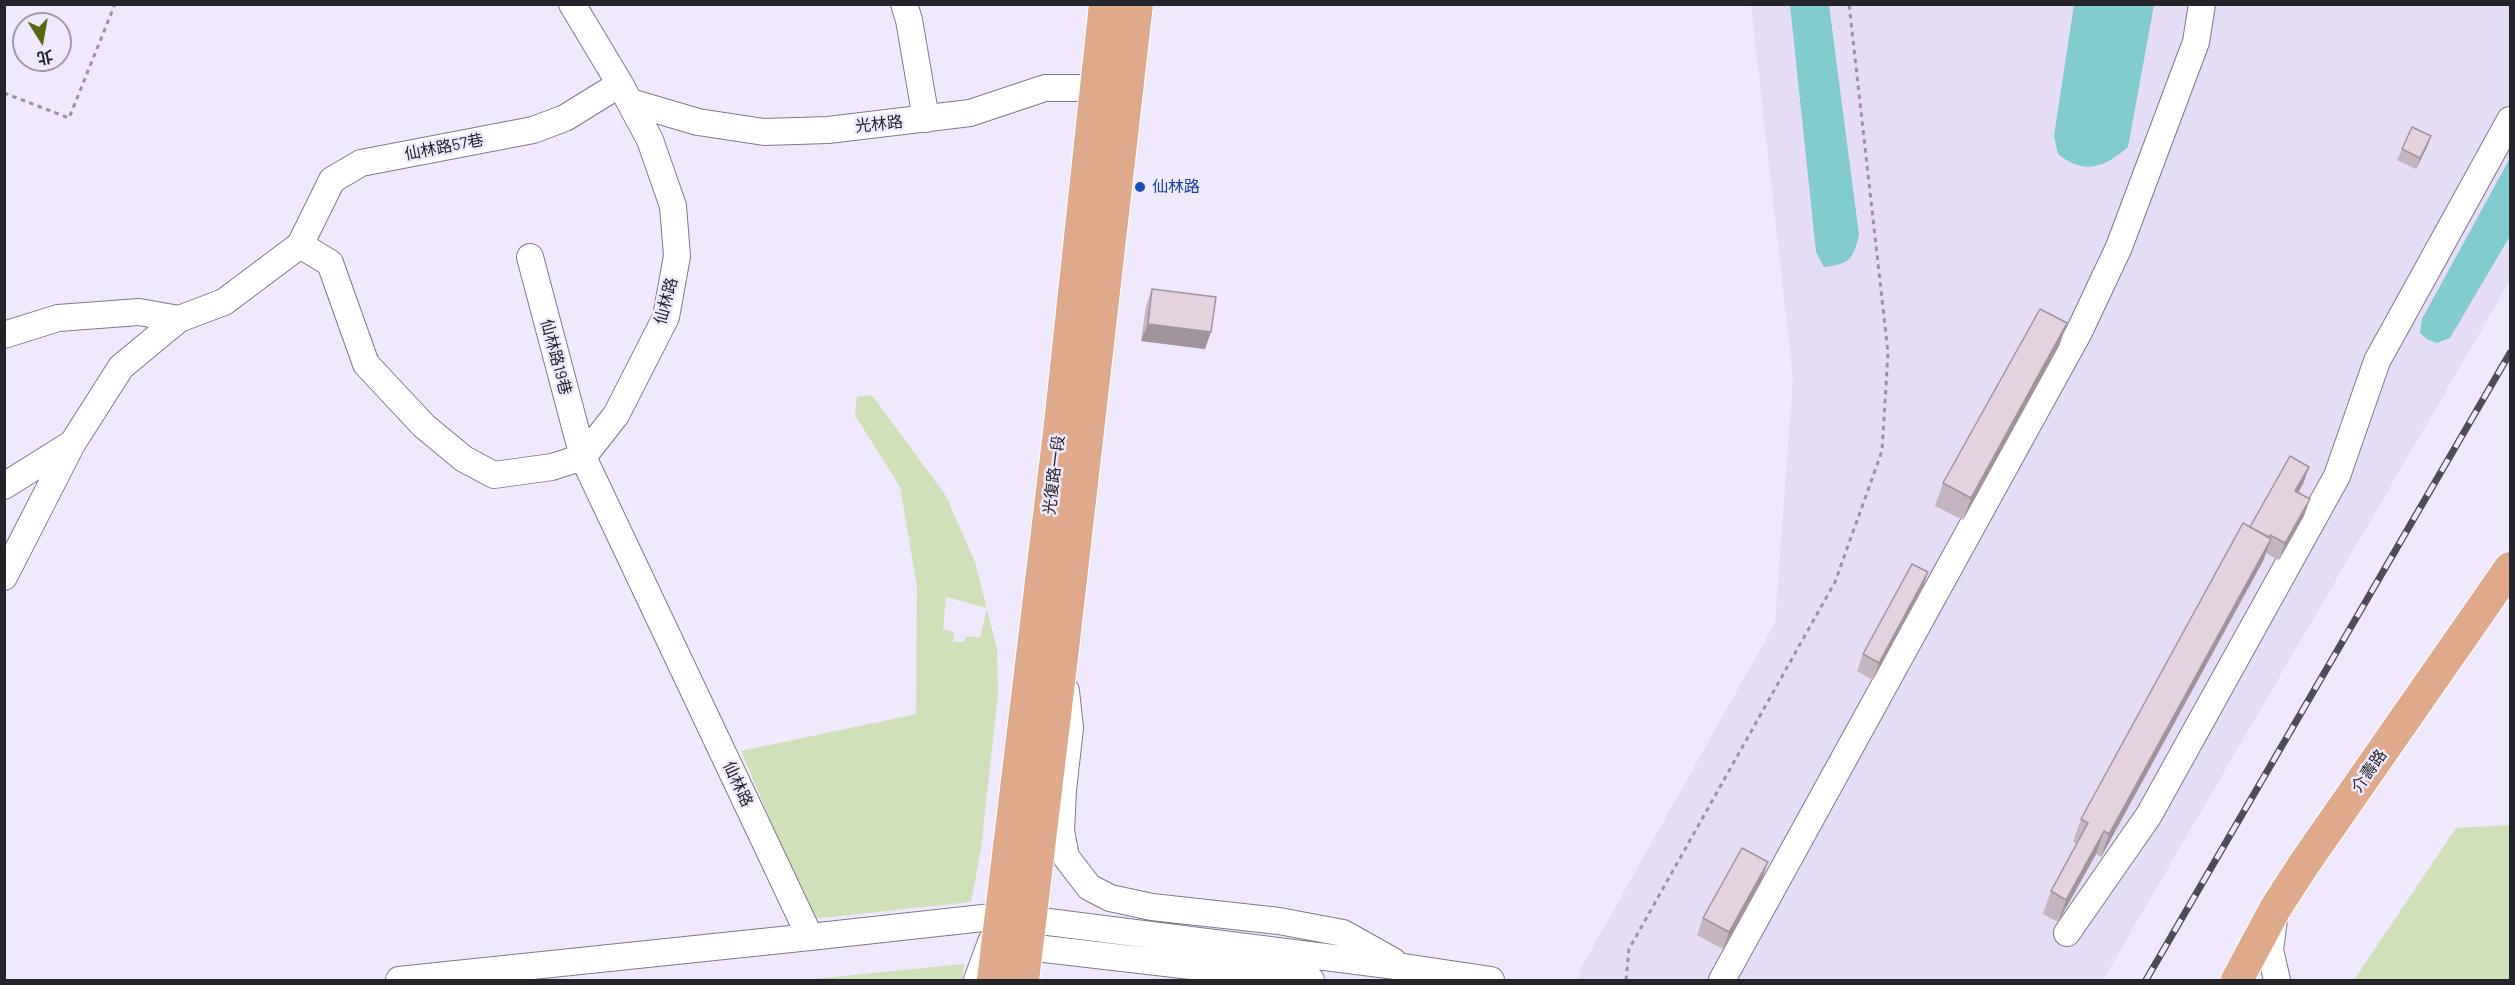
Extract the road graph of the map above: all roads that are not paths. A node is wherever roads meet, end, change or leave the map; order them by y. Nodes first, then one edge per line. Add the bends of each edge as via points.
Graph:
1 (572, 4) edge
2 (904, 4) edge
3 (1105, 4) edge
4 (1137, 4) edge
5 (2202, 4) edge
6 (1112, 89) junction
7 (625, 93) junction
8 (926, 119) junction
9 (2511, 120) edge
10 (300, 245) junction
11 (530, 256) dead end
12 (179, 319) junction
13 (4, 335) edge
14 (72, 444) junction
15 (583, 457) junction
16 (4, 486) edge
17 (2511, 568) edge
18 (4, 577) edge
19 (1062, 657) junction
20 (2275, 909) junction
21 (1014, 932) junction
22 (2067, 933) dead end
23 (810, 938) junction
24 (1404, 967) junction
25 (399, 981) edge
26 (977, 981) edge
27 (993, 981) edge
28 (1023, 981) edge
29 (1311, 981) edge
30 (1491, 981) edge
31 (1722, 981) edge
32 (2237, 981) edge
33 (2277, 981) edge

1 - 7 street, 仙林路
2 - 8 street
3 - 6 main road, 光復路一段
4 - 6 main road, 光復路一段
5 - 31 street via 2196,42 2118,247 2079,332
6 - 8 street, 光林路 via 1045,88 970,112
6 - 19 main road, 光復路一段
6 - 21 main road, 光復路一段 via 1060,424
7 - 8 street, 光林路 via 698,122 764,132 828,130
7 - 10 street, 仙林路57巷 via 533,130 361,163 332,180
7 - 15 street, 仙林路 via 650,140 673,206 677,256 666,317 616,415
9 - 22 street via 2377,362 2337,476 2149,815
10 - 12 street via 224,302
10 - 15 street via 330,263 366,364 424,426 464,459 495,475 552,467
11 - 15 street, 仙林路19巷
12 - 13 street via 139,312 58,318
12 - 14 street via 121,367
14 - 16 street
14 - 18 street
15 - 23 street, 仙林路
17 - 20 main road, 介壽路
19 - 21 main road, 光復路一段
19 - 24 street via 1070,728 1061,831 1066,857 1089,886 1110,898 1152,907 1279,921 1343,933
20 - 32 main road, 介壽路
20 - 33 street via 2270,950
21 - 23 street
21 - 24 street
21 - 26 street
21 - 27 main road
21 - 28 main road
21 - 29 street
23 - 25 street
24 - 30 street

